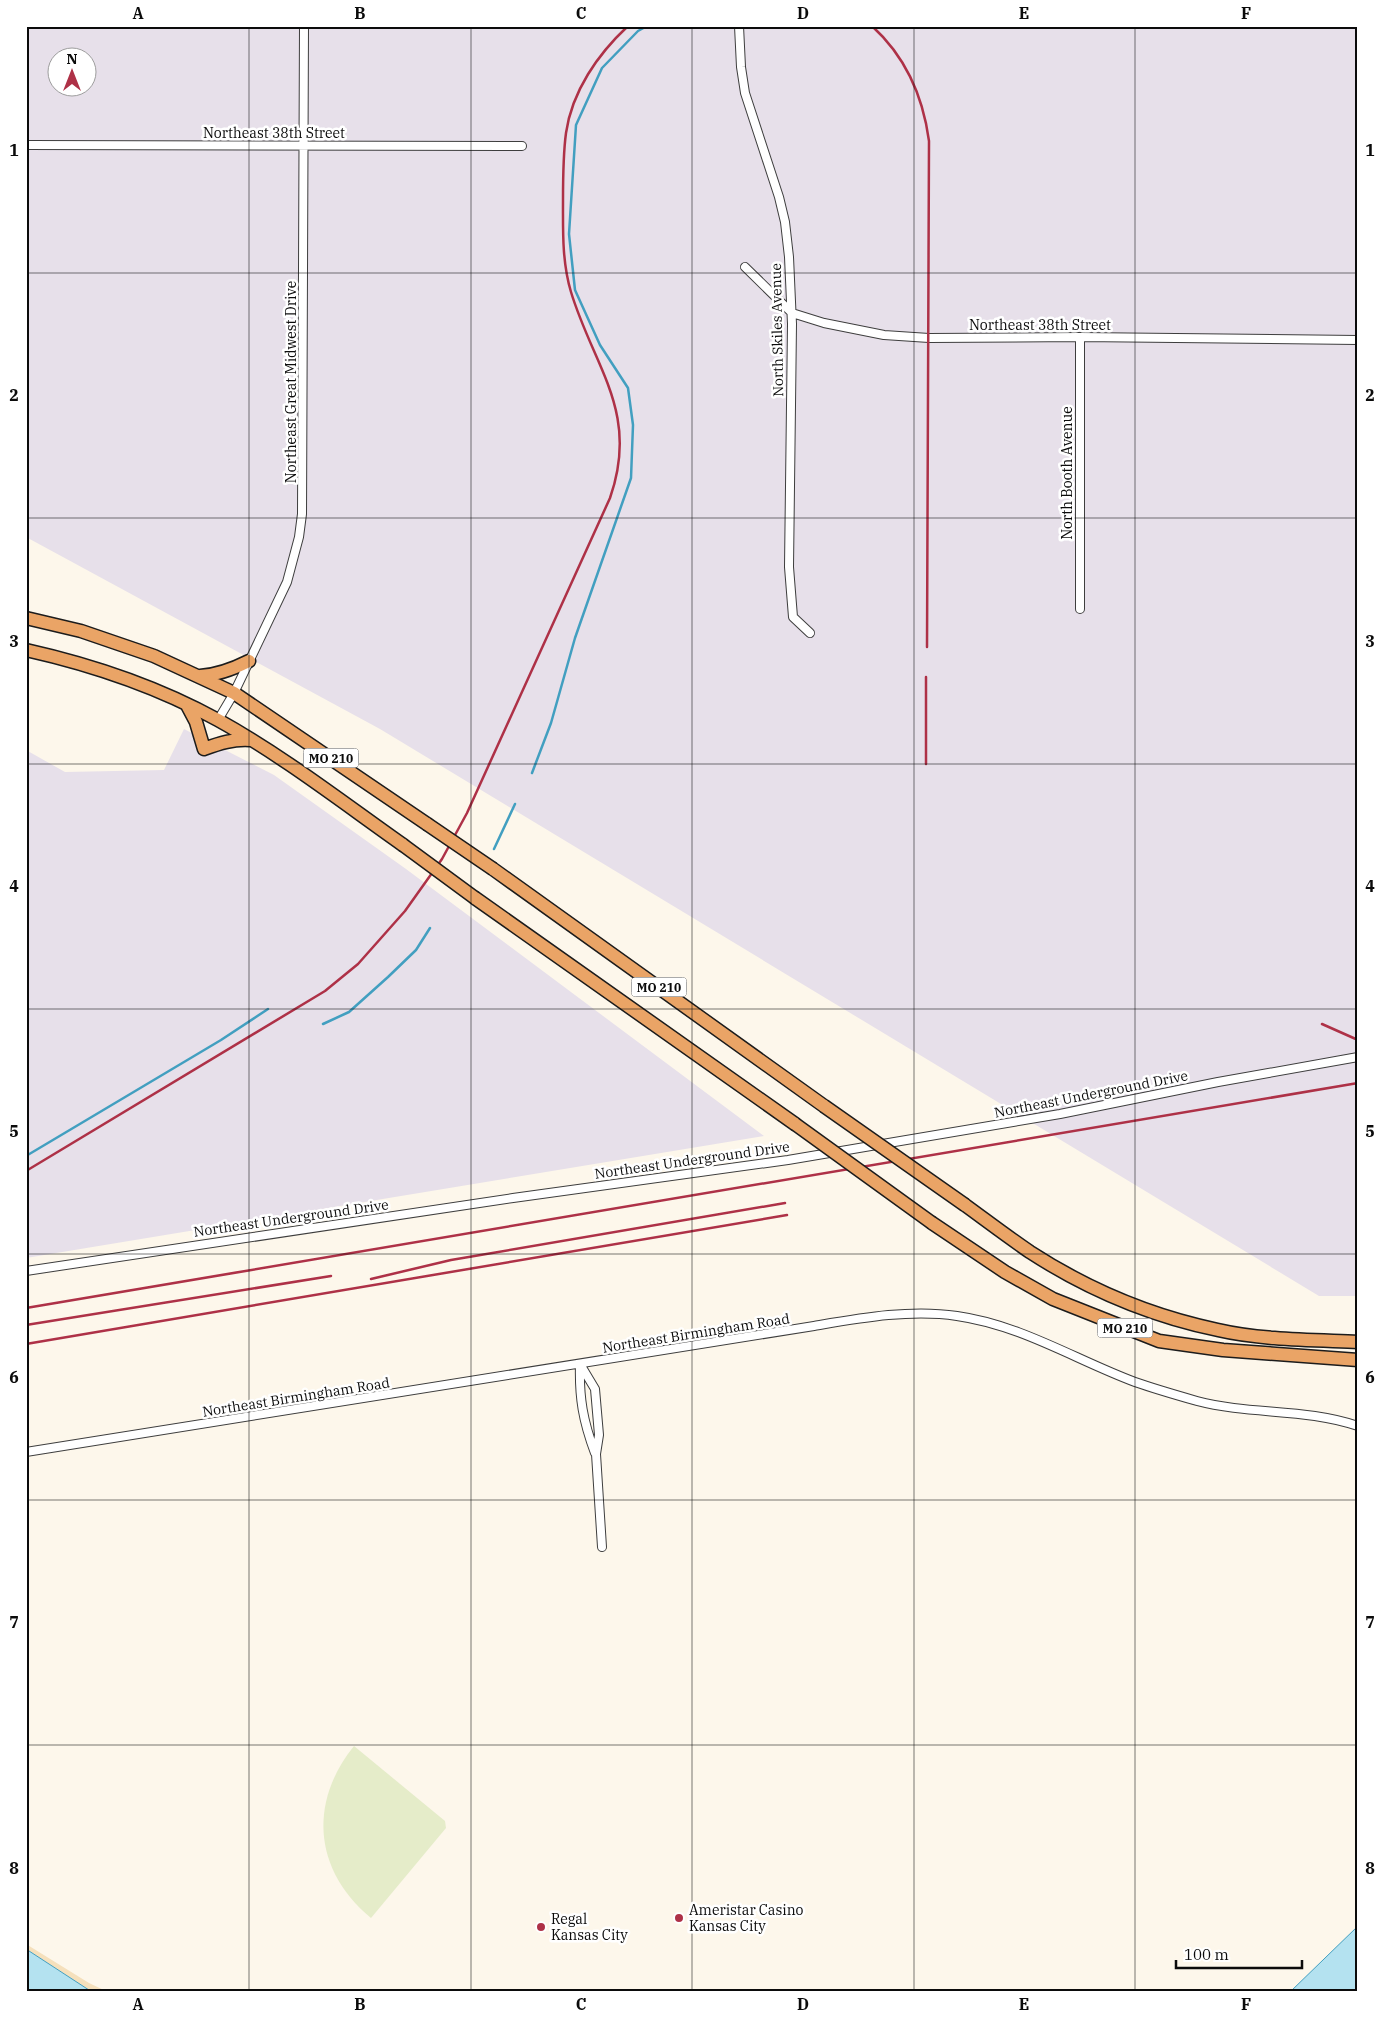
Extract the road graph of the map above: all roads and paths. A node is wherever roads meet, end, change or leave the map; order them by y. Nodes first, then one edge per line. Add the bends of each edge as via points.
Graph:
1 (304, 26) edge
2 (739, 26) edge
3 (26, 144) edge
4 (305, 146) junction
5 (522, 146) dead end
6 (745, 267) dead end
7 (792, 313) junction
8 (1080, 337) junction
9 (1358, 340) edge
10 (1080, 609) dead end
11 (26, 618) edge
12 (810, 633) dead end
13 (26, 650) edge
14 (249, 661) junction
15 (200, 676) junction
16 (234, 693) junction
17 (187, 705) junction
18 (218, 720) junction
19 (251, 740) junction
20 (1358, 1057) edge
21 (26, 1271) edge
22 (1358, 1342) edge
23 (1358, 1360) edge
24 (580, 1364) junction
25 (1358, 1426) edge
26 (26, 1452) edge
27 (596, 1454) junction
28 (602, 1547) dead end

1 - 4 street, Northeast Great Midwest Drive
2 - 7 street, North Skiles Avenue via 745,93 785,222
3 - 4 street, Northeast 38th Street
4 - 5 street, Northeast 38th Street
4 - 14 street, Northeast Great Midwest Drive via 302,514 287,582
6 - 7 street, Northeast 38th Street
7 - 8 street, Northeast 38th Street via 884,335 929,338
7 - 12 street, North Skiles Avenue via 789,567 793,617
8 - 9 street, Northeast 38th Street
8 - 10 street, North Booth Avenue
11 - 15 highway, MO 210 via 111,641
13 - 17 highway, MO 210 via 110,673
14 - 15 highway via 232,670
14 - 16 street, Northeast Great Midwest Drive
15 - 16 highway, MO 210
16 - 18 street, Northeast Great Midwest Drive
16 - 22 highway, MO 210, bridge via 493,868 1030,1252 1080,1281 1152,1313 1219,1331 1299,1340
17 - 18 highway, MO 210
17 - 19 highway via 204,749 238,739
18 - 19 highway, MO 210
19 - 23 highway, MO 210, bridge via 287,762 932,1223 1005,1272 1053,1299 1159,1341 1223,1350
20 - 21 street, Northeast Underground Drive via 1060,1114 788,1160
24 - 25 street, Northeast Birmingham Road via 881,1315 920,1313 958,1316 1029,1336 1134,1381 1198,1401 1244,1410 1314,1416
24 - 26 street, Northeast Birmingham Road
24 - 27 street via 579,1394
24 - 27 street via 594,1388 599,1434
27 - 28 street

